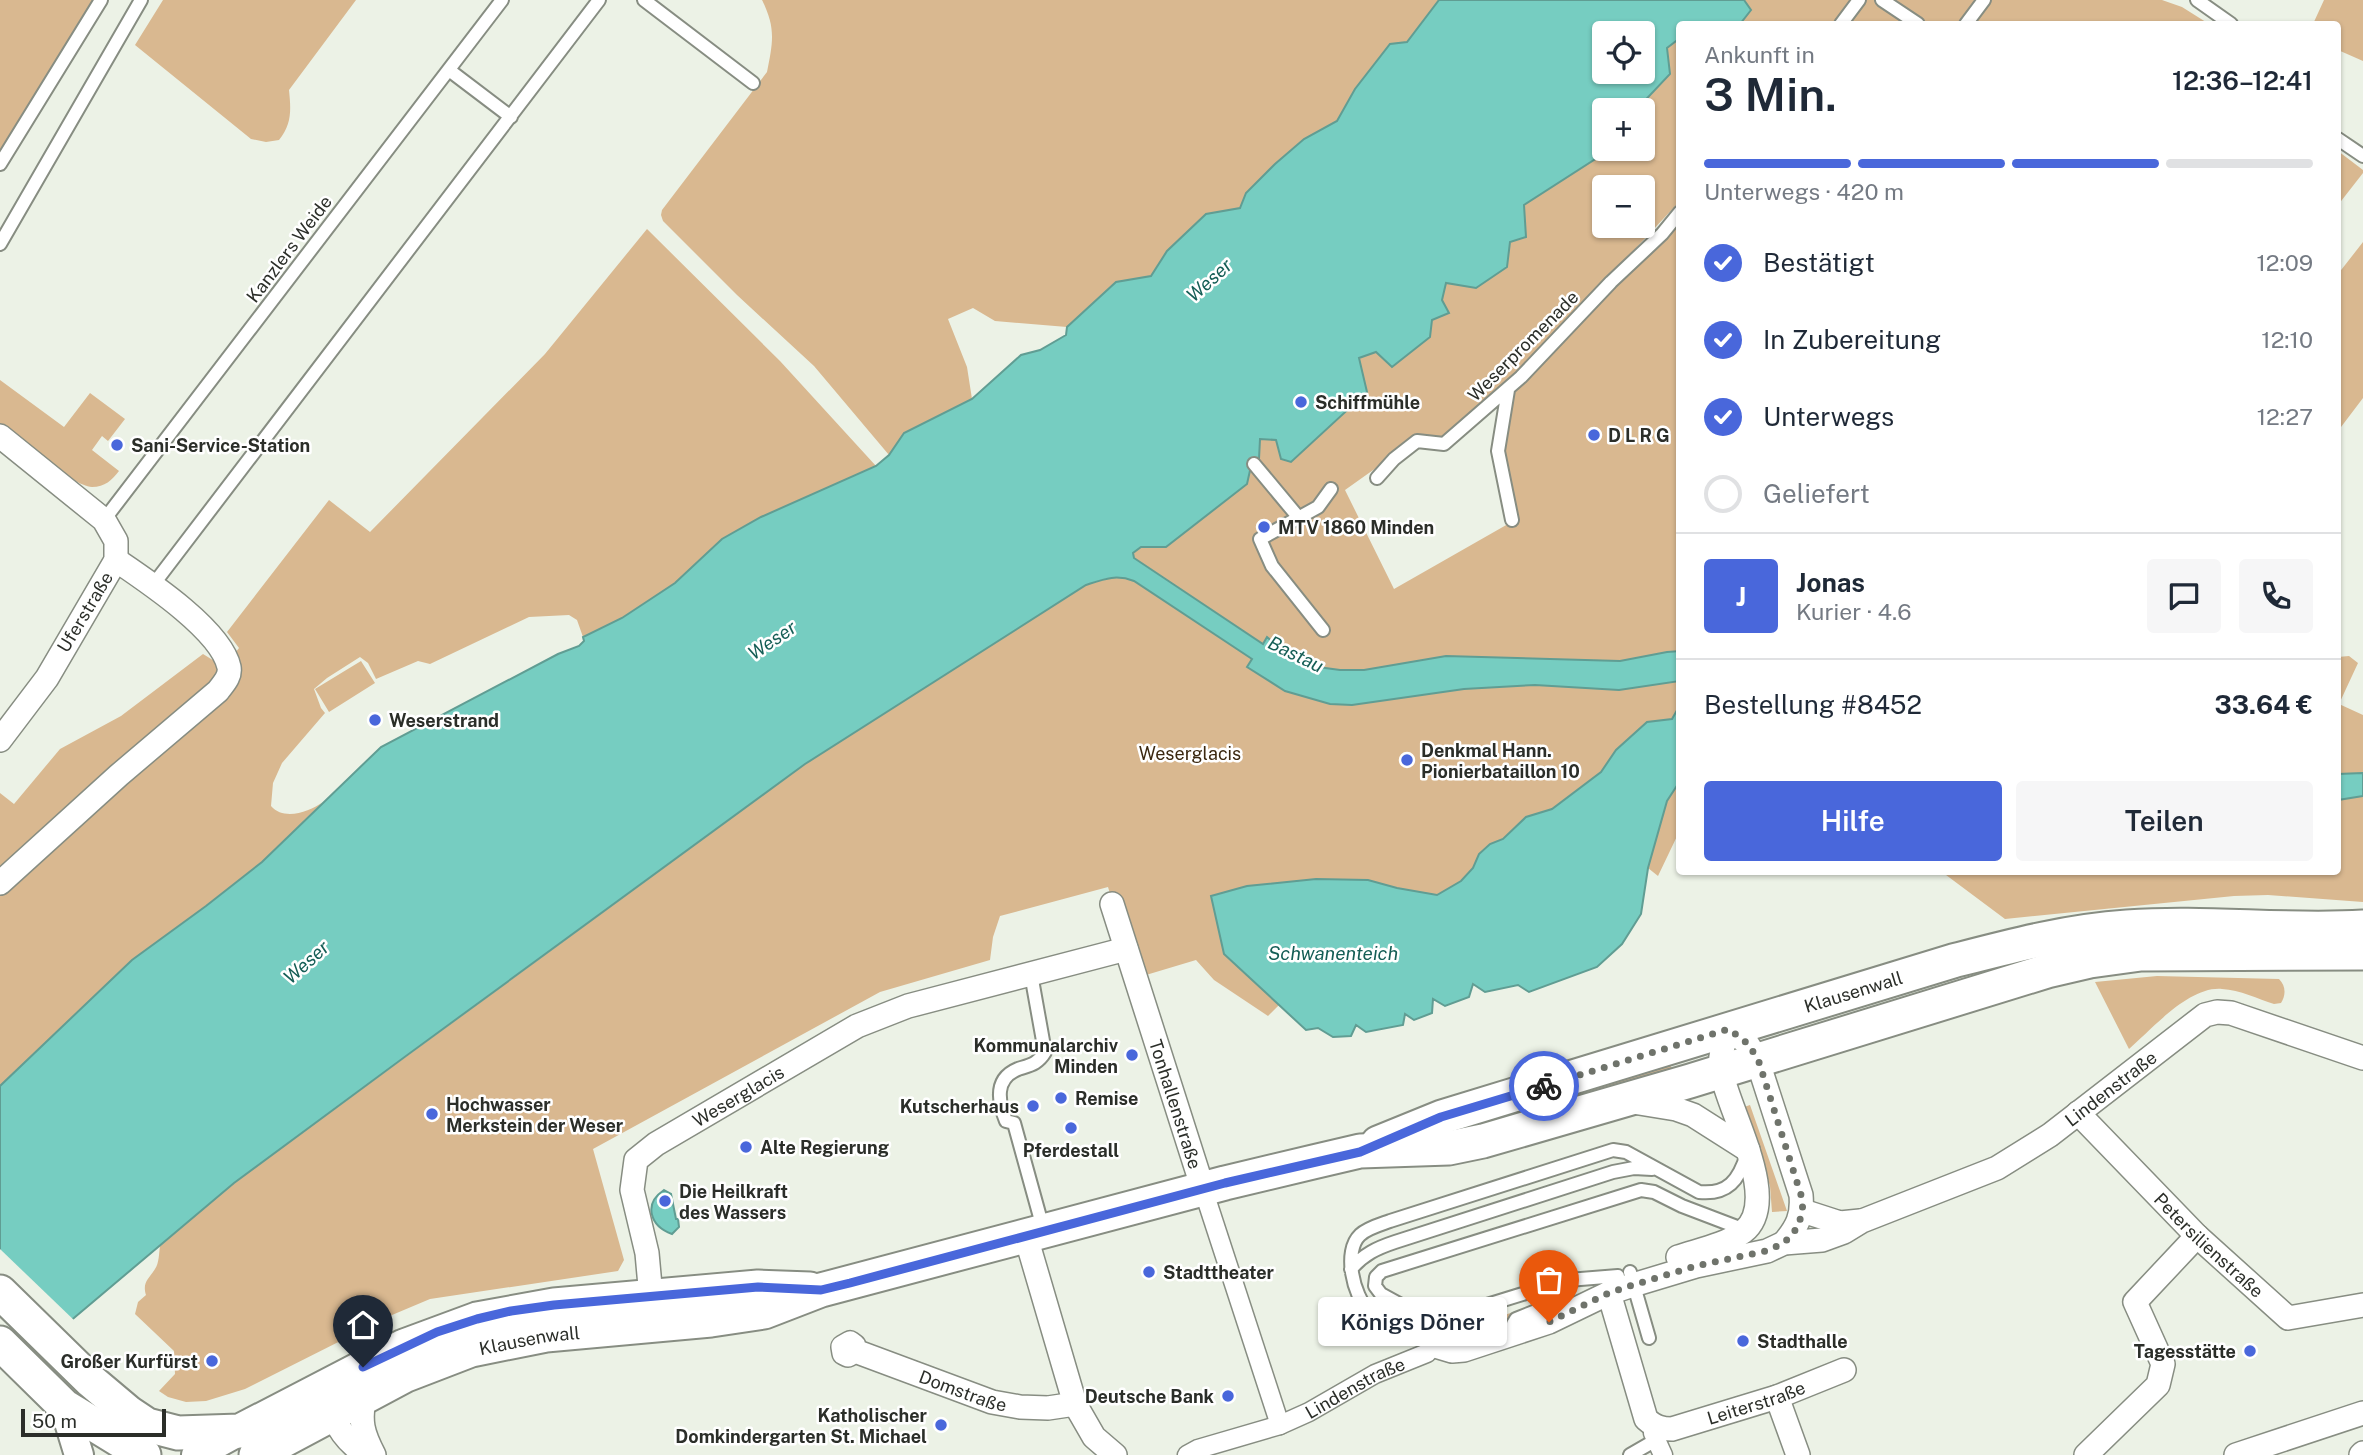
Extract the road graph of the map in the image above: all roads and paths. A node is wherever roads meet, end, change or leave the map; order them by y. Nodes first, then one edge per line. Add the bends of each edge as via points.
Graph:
1 (101, 0) edge
2 (141, 0) edge
3 (502, 0) edge
4 (598, 0) edge
5 (644, 0) edge
6 (1859, 0) edge
7 (1882, 0) edge
8 (1984, 0) edge
9 (2197, 0) edge
10 (1843, 21) edge
11 (1914, 21) edge
12 (1968, 21) edge
13 (2227, 21) edge
14 (449, 70) junction
15 (753, 83) dead end
16 (511, 117) junction
17 (2341, 141) edge
18 (2363, 156) edge
19 (0, 164) edge
20 (1676, 217) edge
21 (0, 244) edge
22 (1508, 390) junction
23 (0, 436) edge
24 (1254, 464) dead end
25 (1377, 478) dead end
26 (1331, 489) dead end
27 (1299, 518) junction
28 (104, 520) junction
29 (1512, 520) dead end
30 (116, 560) junction
31 (153, 585) junction
32 (1323, 630) dead end
33 (0, 740) edge
34 (0, 883) edge
35 (1112, 904) dead end
36 (2363, 927) edge
37 (1126, 949) junction
38 (2363, 953) edge
39 (1031, 974) junction
40 (1729, 1029) junction
41 (2363, 1058) edge
42 (1758, 1059) junction
43 (1721, 1071) junction
44 (1623, 1101) junction
45 (2078, 1113) junction
46 (1381, 1146) junction
47 (1748, 1150) junction
48 (1658, 1170) junction
49 (1203, 1189) junction
50 (1803, 1211) junction
51 (1862, 1221) junction
52 (1745, 1230) junction
53 (1035, 1234) junction
54 (2197, 1236) junction
55 (1784, 1243) junction
56 (1351, 1269) junction
57 (1568, 1280) junction
58 (1622, 1282) junction
59 (0, 1293) edge
60 (2363, 1305) edge
61 (648, 1311) junction
62 (1515, 1333) junction
63 (1649, 1338) dead end
64 (0, 1343) edge
65 (1432, 1345) junction
66 (855, 1351) dead end
67 (1843, 1370) dead end
68 (353, 1387) junction
69 (1777, 1397) junction
70 (1075, 1404) junction
71 (64, 1406) junction
72 (2363, 1413) edge
73 (332, 1414) junction
74 (1280, 1425) junction
75 (1659, 1437) edge
76 (248, 1443) edge
77 (138, 1446) edge
78 (1194, 1453) edge
79 (79, 1455) edge
80 (196, 1455) edge
81 (369, 1455) edge
82 (374, 1455) edge
83 (1115, 1455) edge
84 (1630, 1455) edge
85 (1798, 1455) edge
86 (2085, 1455) edge
87 (2236, 1455) edge

1 - 19 lane
2 - 21 lane
3 - 14 lane, Kanzlers Weide
4 - 16 lane
5 - 15 lane
6 - 10 lane
7 - 11 lane
8 - 12 lane
9 - 13 lane
14 - 16 lane
14 - 28 lane, Kanzlers Weide
16 - 31 lane
17 - 18 lane
20 - 22 lane, Weserpromenade
22 - 25 lane, Weserpromenade via 1444,444 1417,441
22 - 29 lane via 1498,451
23 - 28 street
24 - 27 lane
26 - 27 lane via 1318,507
27 - 32 lane via 1260,539 1272,566
28 - 30 street, Uferstraße via 116,541
30 - 31 street
30 - 33 street, Uferstraße via 47,678
31 - 34 street via 218,644 230,668 228,678
35 - 37 street, Tonhallenstraße
36 - 40 main road, Klausenwall via 2175,925 2079,932 1953,961
37 - 39 street, Weserglacis
37 - 49 street, Tonhallenstraße
38 - 42 main road, Klausenwall via 2176,953 2102,959 1997,985
39 - 53 lane via 1045,1052 1032,1066 1004,1079 999,1097 1006,1121 1014,1123
39 - 61 street, Weserglacis via 908,1006 857,1026 636,1160 632,1190 647,1253
40 - 42 street
40 - 43 street via 1721,1050
40 - 46 main road, Klausenwall via 1441,1117
41 - 45 street, Lindenstraße via 2217,1012 2195,1021
42 - 43 main road, Klausenwall
42 - 50 street
43 - 44 main road, Klausenwall
43 - 47 street
44 - 46 main road, Klausenwall via 1449,1148
44 - 47 street via 1693,1115
45 - 51 street, Lindenstraße via 1997,1167
45 - 54 street, Petersilienstraße
46 - 49 main road, Klausenwall
47 - 48 lane via 1734,1182 1713,1194 1699,1192
47 - 52 street via 1757,1199
48 - 56 lane via 1613,1172 1376,1248
48 - 56 lane via 1613,1150 1390,1220 1361,1234 1351,1250
49 - 53 main road, Klausenwall
49 - 74 street, Tonhallenstraße
50 - 51 street, Lindenstraße via 1840,1223
50 - 55 street via 1797,1228
51 - 55 street, Lindenstraße via 1822,1240
52 - 55 street, Lindenstraße
52 - 57 lane via 1641,1190 1382,1271 1375,1286 1381,1294 1432,1322
52 - 58 street, Lindenstraße
53 - 61 main road, Klausenwall via 821,1290 764,1312 711,1320
53 - 70 street
54 - 60 street, Petersilienstraße via 2288,1318
54 - 86 street via 2134,1303 2163,1364 2158,1385
55 - 58 street, Lindenstraße via 1766,1251
56 - 65 lane via 1361,1302 1370,1313
57 - 58 lane
57 - 62 lane via 1551,1305 1516,1319
58 - 62 street, Lindenstraße via 1549,1322
58 - 63 lane
58 - 75 street via 1643,1409
59 - 77 main road via 120,1406
61 - 68 main road, Klausenwall via 471,1350
62 - 65 street, Lindenstraße via 1464,1350
64 - 71 main road
65 - 74 street, Lindenstraße via 1427,1353 1375,1374
66 - 70 street, Domstraße via 992,1402 1020,1408
67 - 69 street, Leiterstraße
68 - 73 main road, Klausenwall
68 - 76 main road, Klausenwall
68 - 82 street via 363,1432
69 - 75 street, Leiterstraße
69 - 85 street
70 - 83 street via 1094,1437
71 - 77 main road
71 - 79 street
72 - 87 street
73 - 76 main road, Klausenwall
73 - 81 street via 359,1451
74 - 78 street
75 - 84 lane, Leiterstraße
76 - 77 main road via 178,1433
76 - 80 street, Klausenwall

